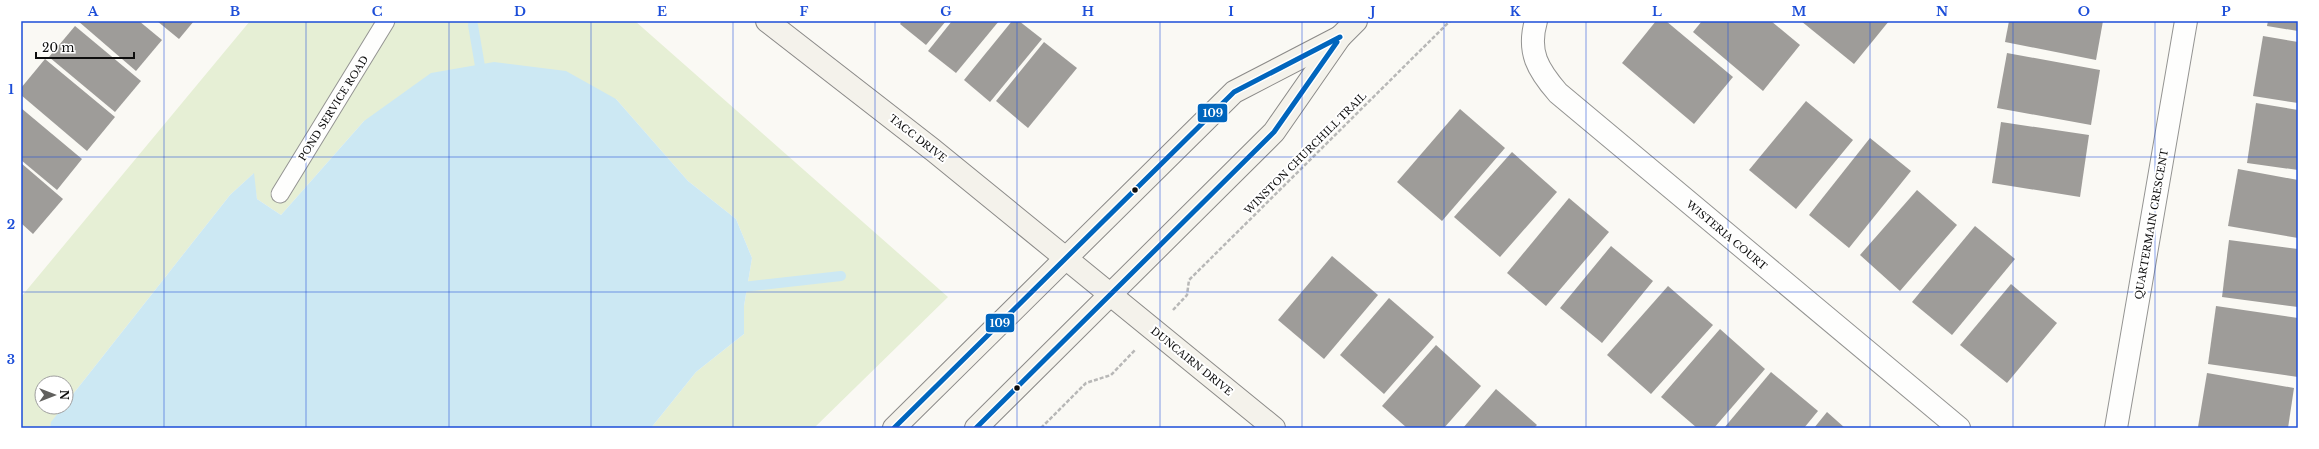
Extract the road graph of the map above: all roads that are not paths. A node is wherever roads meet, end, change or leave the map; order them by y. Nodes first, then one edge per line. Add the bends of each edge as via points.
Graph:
1 (386, 21) edge
2 (767, 21) edge
3 (1356, 21) edge
4 (1536, 21) edge
5 (2186, 21) edge
6 (1340, 37) junction
7 (280, 194) dead end
8 (1066, 258) junction
9 (1110, 295) junction
10 (894, 428) edge
11 (976, 428) edge
12 (1274, 428) edge
13 (1959, 428) edge
14 (2116, 428) edge

1 - 7 lane, POND SERVICE ROAD
2 - 8 main road, TACC DRIVE via 933,150
3 - 6 main road
4 - 13 street, WISTERIA COURT via 1531,37 1534,58 1542,75 1558,93
5 - 14 street, QUARTERMAIN CRESCENT
6 - 8 main road via 1234,92
6 - 9 main road via 1274,132
8 - 9 main road, TACC DRIVE
8 - 10 main road
9 - 11 main road
9 - 12 main road, DUNCAIRN DRIVE

